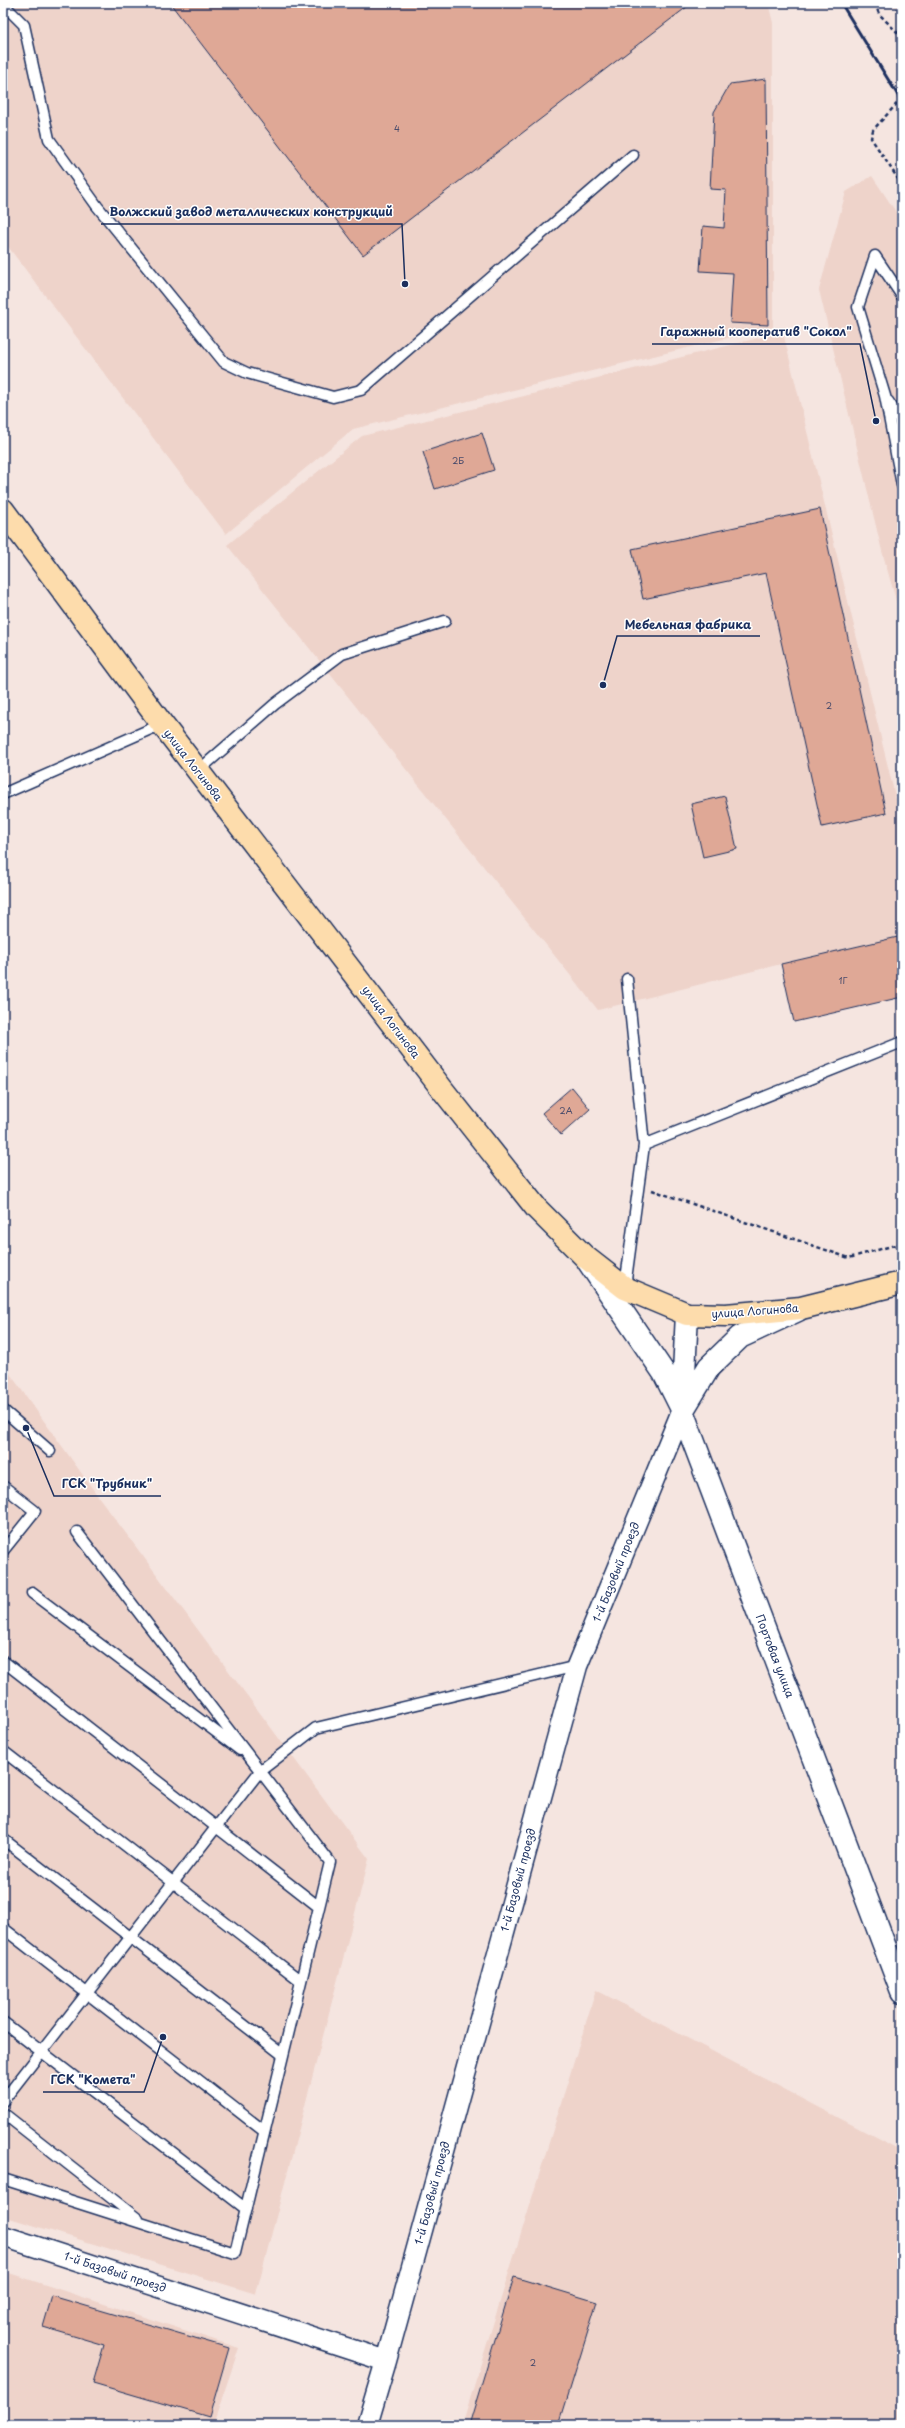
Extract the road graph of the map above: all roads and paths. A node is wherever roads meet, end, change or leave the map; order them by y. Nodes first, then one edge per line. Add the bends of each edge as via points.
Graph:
1 (875, 3) edge
2 (3, 4) edge
3 (902, 37) edge
4 (902, 98) edge
5 (633, 155) dead end
6 (902, 185) edge
7 (902, 296) edge
8 (885, 396) junction
9 (902, 422) edge
10 (902, 485) edge
11 (3, 510) edge
12 (445, 621) dead end
13 (162, 724) junction
14 (198, 771) junction
15 (3, 794) edge
16 (627, 979) dead end
17 (902, 1042) edge
18 (644, 1145) junction
19 (639, 1185) junction
20 (902, 1242) edge
21 (584, 1256) junction
22 (902, 1283) edge
23 (625, 1288) junction
24 (801, 1308) junction
25 (687, 1314) junction
26 (3, 1410) edge
27 (682, 1411) junction
28 (50, 1451) dead end
29 (3, 1486) edge
30 (77, 1532) dead end
31 (3, 1551) edge
32 (32, 1593) dead end
33 (3, 1661) edge
34 (577, 1666) junction
35 (3, 1751) edge
36 (250, 1758) junction
37 (260, 1771) junction
38 (216, 1827) junction
39 (3, 1839) edge
40 (173, 1882) junction
41 (319, 1907) junction
42 (3, 1928) edge
43 (130, 1938) junction
44 (301, 1981) junction
45 (902, 1992) edge
46 (87, 1993) junction
47 (3, 2022) edge
48 (42, 2052) junction
49 (283, 2055) junction
50 (3, 2101) edge
51 (3, 2113) edge
52 (264, 2131) junction
53 (3, 2179) edge
54 (246, 2209) junction
55 (144, 2224) junction
56 (3, 2236) edge
57 (386, 2361) junction
58 (367, 2425) edge

1 - 3 path via 879,14
2 - 5 lane via 24,25 49,139 97,206 224,362 246,373 333,397 361,390
4 - 6 path via 873,130 871,138
7 - 8 lane via 874,256 858,307
8 - 9 lane
8 - 10 lane
11 - 13 main road, улица Логинова
12 - 14 lane via 342,654 275,704
13 - 14 main road, улица Логинова
13 - 15 lane
14 - 21 main road, улица Логинова via 537,1209
16 - 18 lane
17 - 18 lane
18 - 19 lane
19 - 20 path via 849,1258
19 - 23 lane
21 - 23 main road, улица Логинова
21 - 27 street via 664,1373
22 - 24 main road, улица Логинова
23 - 25 main road, улица Логинова
24 - 25 main road, улица Логинова via 726,1315
24 - 27 street via 740,1337 709,1367
25 - 27 street, Портовая улица
26 - 28 lane
27 - 34 street, 1-й Базовый проезд
27 - 45 street, Портовая улица
29 - 31 lane via 35,1511
30 - 36 lane
32 - 36 lane
33 - 38 lane
34 - 37 lane via 316,1728
34 - 57 street, 1-й Базовый проезд
35 - 40 lane
36 - 37 lane
37 - 38 lane
37 - 41 lane via 330,1862
38 - 40 lane
38 - 41 lane
39 - 43 lane
40 - 43 lane
40 - 44 lane
41 - 44 lane
42 - 46 lane
43 - 46 lane
43 - 49 lane
44 - 49 lane
46 - 48 lane
46 - 52 lane
47 - 48 lane
48 - 50 lane
48 - 54 lane
49 - 52 lane
51 - 55 lane
52 - 54 lane
53 - 55 lane
54 - 55 lane via 235,2252
56 - 57 street, 1-й Базовый проезд
57 - 58 street, 1-й Базовый проезд

